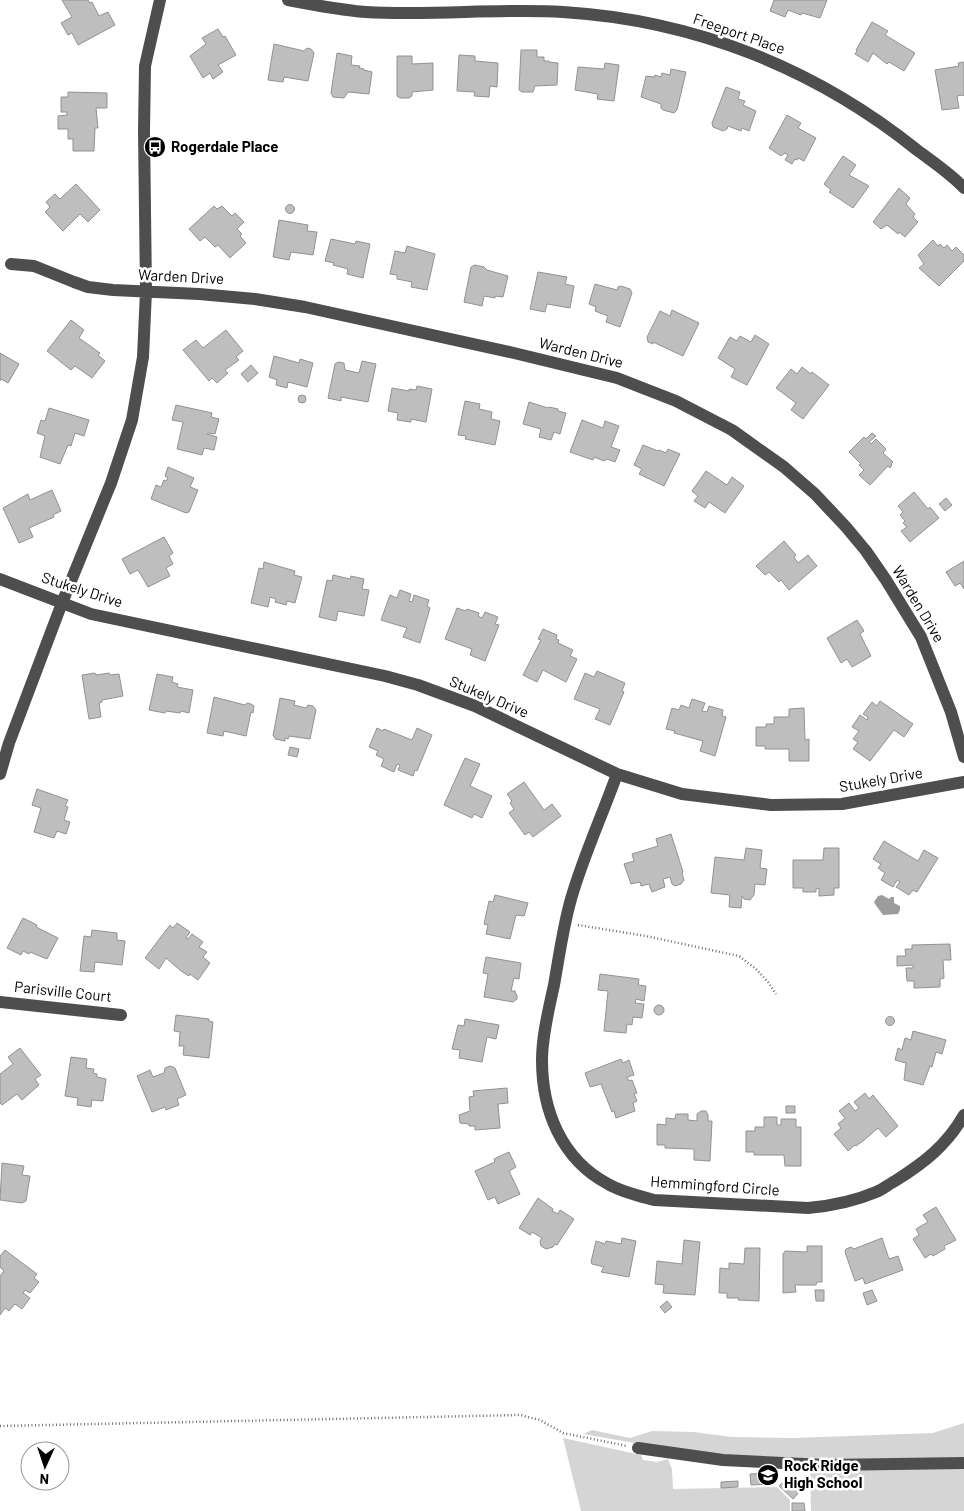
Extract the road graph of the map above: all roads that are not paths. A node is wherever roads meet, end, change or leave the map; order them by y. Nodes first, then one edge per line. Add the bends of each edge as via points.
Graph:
1 (160, 0) edge
2 (288, 0) edge
3 (442, 6) edge
4 (963, 184) edge
5 (11, 264) dead end
6 (146, 291) junction
7 (0, 579) edge
8 (62, 603) junction
9 (964, 758) edge
10 (0, 774) edge
11 (617, 774) junction
12 (964, 782) edge
13 (0, 1002) edge
14 (122, 1015) dead end
15 (964, 1115) edge
16 (638, 1448) road end
17 (964, 1463) edge

1 - 6 street via 145,66
2 - 3 street, Freeport Place via 367,12
3 - 4 street, Freeport Place via 620,18 716,40 764,57 844,98 886,125
5 - 6 street, Warden Drive via 34,266 88,286
6 - 8 street via 143,357 132,420 111,483
6 - 9 street, Warden Drive via 255,299 305,307 514,353 618,378 676,401 732,430 815,494 846,527 886,580 930,656
7 - 8 street, Stukely Drive
8 - 10 street
8 - 11 street, Stukely Drive via 91,614 418,685 489,713
11 - 12 street, Stukely Drive via 682,794 771,806 842,804
11 - 15 street, Hemmingford Circle via 571,900 542,1058 544,1092 552,1122 576,1159 607,1184 654,1200 808,1208 827,1206 876,1192 921,1165 957,1128
13 - 14 street, Parisville Court
16 - 17 street via 723,1460 826,1465

